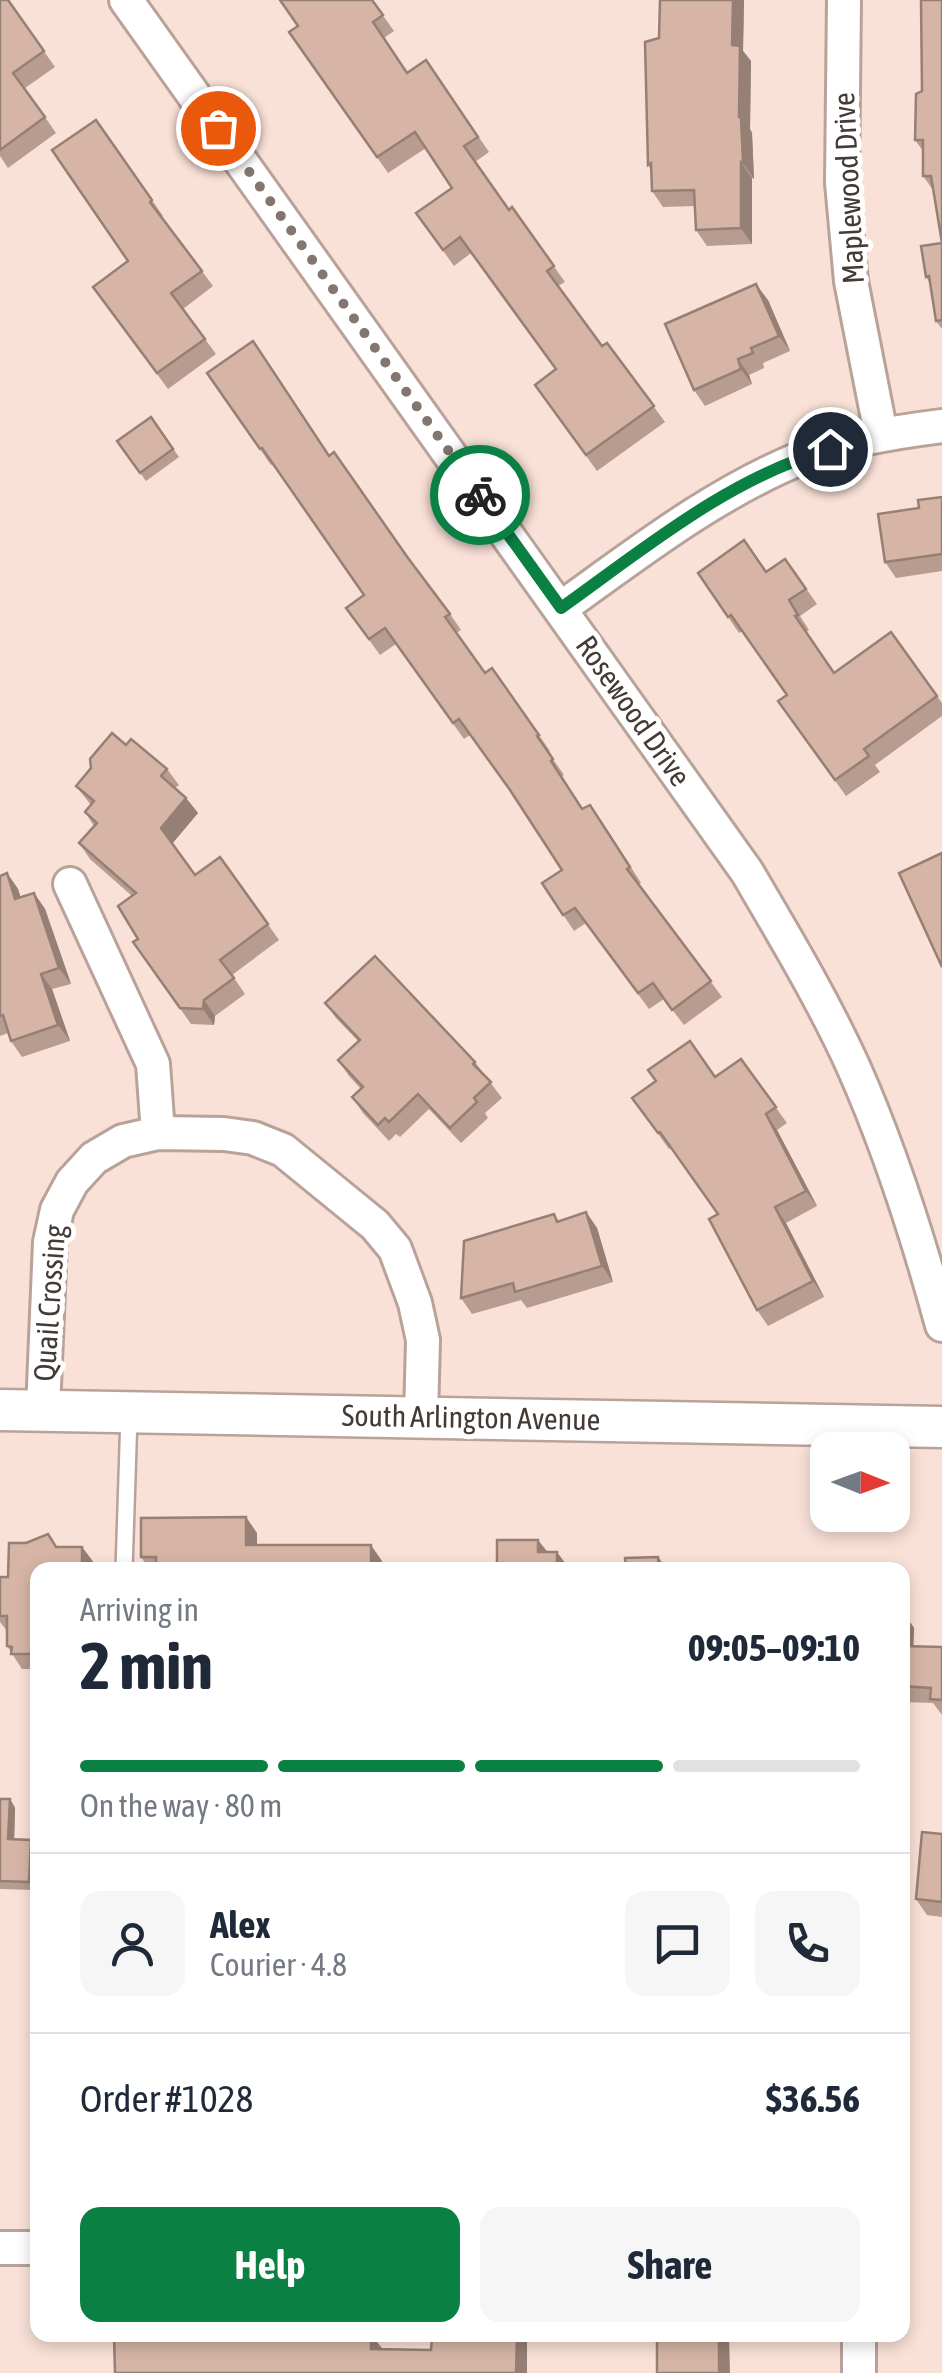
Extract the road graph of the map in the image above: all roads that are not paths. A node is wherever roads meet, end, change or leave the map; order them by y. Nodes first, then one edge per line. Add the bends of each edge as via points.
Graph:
1 (126, 0) edge
2 (844, 0) edge
3 (942, 426) edge
4 (882, 434) junction
5 (561, 608) junction
6 (70, 884) dead end
7 (158, 1133) junction
8 (942, 1325) edge
9 (0, 1410) edge
10 (43, 1410) junction
11 (129, 1411) junction
12 (421, 1416) junction
13 (942, 1427) edge
14 (124, 1562) edge
15 (0, 2248) edge
16 (30, 2248) edge
17 (859, 2342) edge
18 (859, 2373) edge

1 - 5 street, Rosewood Drive
2 - 4 street, Maplewood Drive via 842,183 851,282
3 - 4 street
4 - 5 street via 804,457 736,488
5 - 8 street, Rosewood Drive via 746,872 806,972 897,1175
6 - 7 street via 153,1064
7 - 10 street, Quail Crossing via 123,1141 94,1158 57,1210
7 - 12 street, Quail Crossing via 224,1134 282,1150 375,1225 395,1249 415,1302 424,1340
9 - 10 street, South Arlington Avenue
10 - 11 street, South Arlington Avenue
11 - 12 street, South Arlington Avenue
11 - 14 lane
12 - 13 street, South Arlington Avenue
15 - 16 street
17 - 18 street

